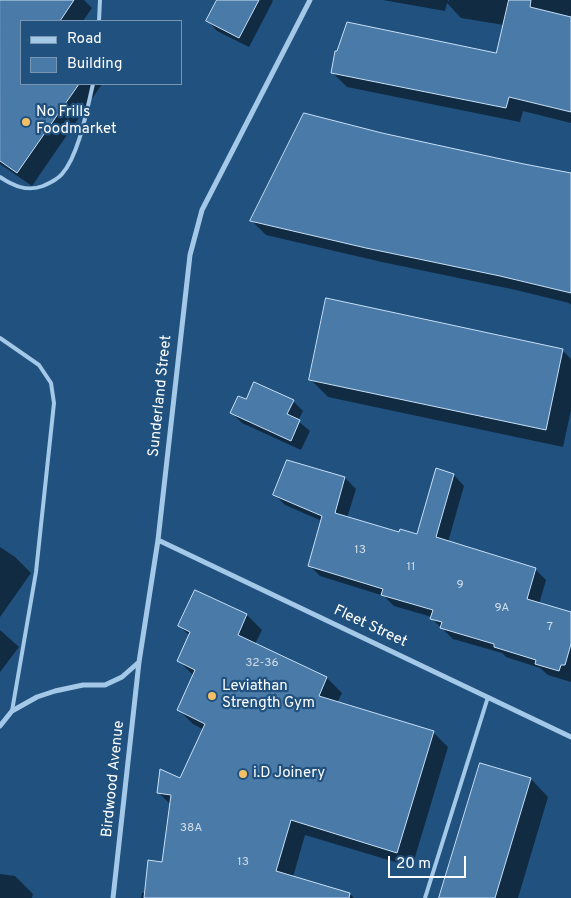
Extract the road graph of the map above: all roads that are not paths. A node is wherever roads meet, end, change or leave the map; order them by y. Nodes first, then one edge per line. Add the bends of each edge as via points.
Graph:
1 (100, 0) edge
2 (310, 0) edge
3 (99, 20) edge
4 (92, 85) edge
5 (0, 177) edge
6 (0, 338) edge
7 (158, 540) junction
8 (139, 662) junction
9 (488, 697) junction
10 (12, 711) junction
11 (0, 726) edge
12 (571, 736) edge
13 (113, 898) edge
14 (425, 898) edge

1 - 3 lane
2 - 7 street, Sunderland Street via 202,210 190,255
4 - 5 lane via 81,135 62,174 52,183 25,189
6 - 10 lane via 39,365 51,383 54,403 36,572
7 - 8 street, Sunderland Street
7 - 9 street, Fleet Street
8 - 10 street via 122,677 105,685 55,691
8 - 13 street, Birdwood Avenue
9 - 12 street, Fleet Street
9 - 14 lane
10 - 11 street

